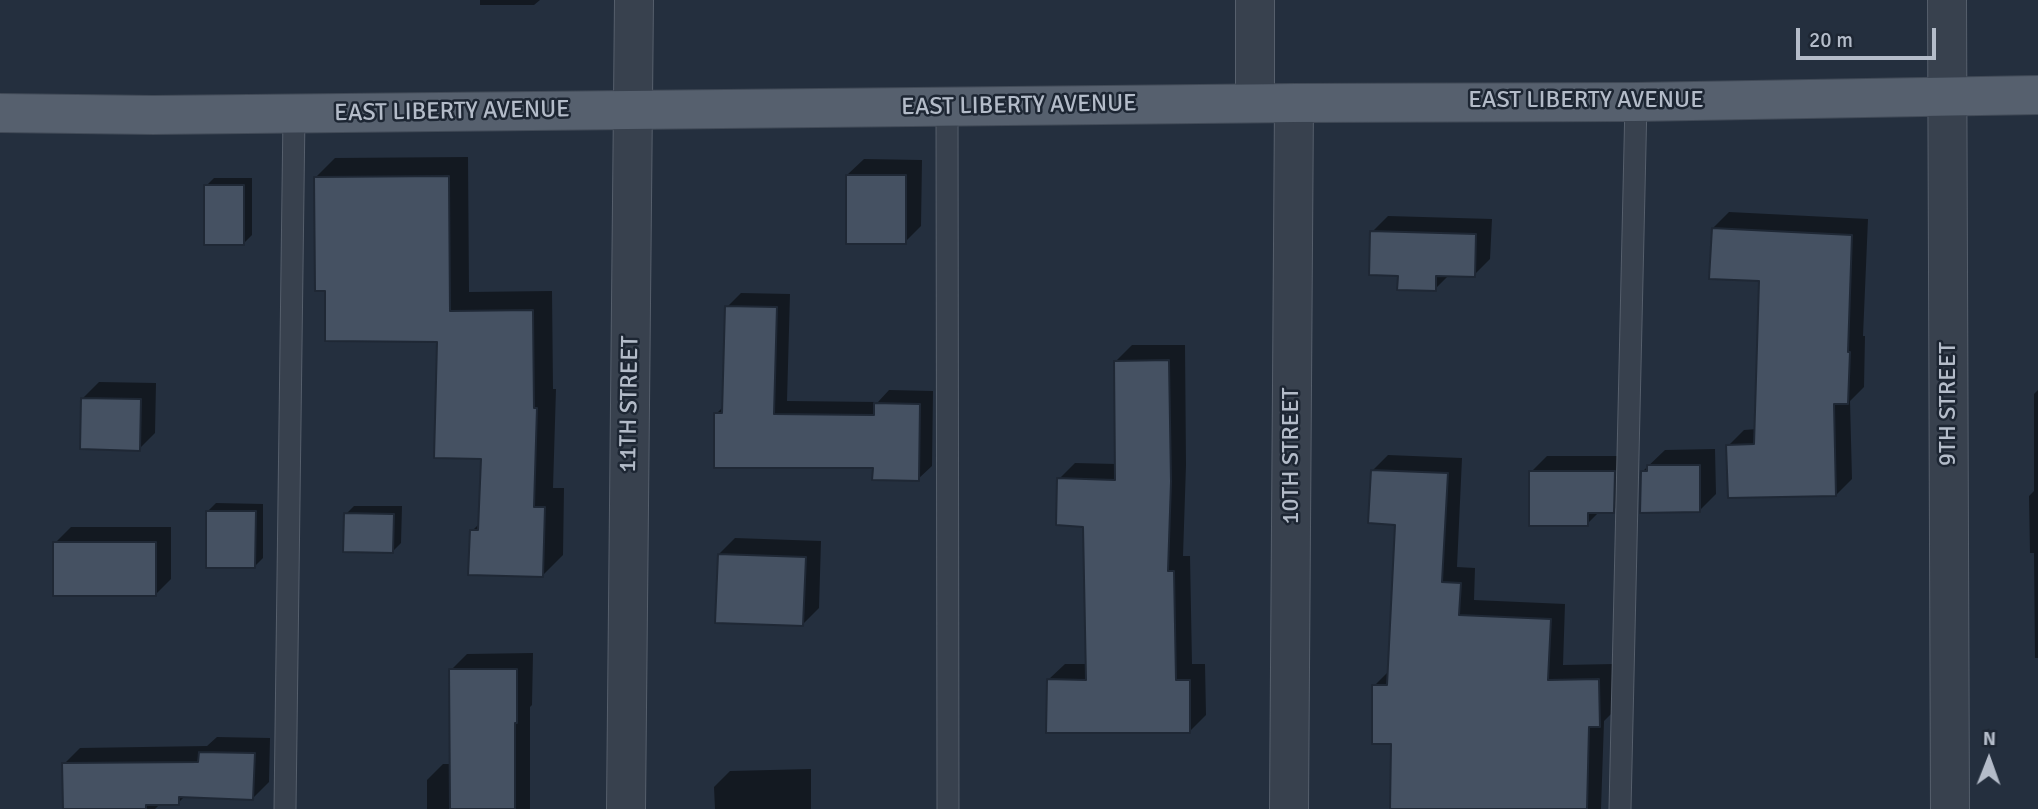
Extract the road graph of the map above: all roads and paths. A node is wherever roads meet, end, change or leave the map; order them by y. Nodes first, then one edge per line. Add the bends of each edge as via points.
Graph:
1 (634, 0) edge
2 (1255, 0) edge
3 (1947, 0) edge
4 (2038, 94) edge
5 (1948, 96) junction
6 (1636, 102) junction
7 (1255, 103) junction
8 (1294, 103) junction
9 (947, 107) junction
10 (634, 110) junction
11 (0, 113) edge
12 (294, 114) junction
13 (285, 809) edge
14 (626, 809) edge
15 (948, 809) edge
16 (1289, 809) edge
17 (1620, 809) edge
18 (1950, 809) edge

1 - 10 street, 11TH STREET
2 - 7 street
3 - 5 street, 9TH STREET
4 - 5 main road, EAST LIBERTY AVENUE
5 - 6 main road, EAST LIBERTY AVENUE
5 - 18 street, 9TH STREET
6 - 8 main road, EAST LIBERTY AVENUE
6 - 17 lane
7 - 8 main road, EAST LIBERTY AVENUE
7 - 9 main road, EAST LIBERTY AVENUE
8 - 16 street, 10TH STREET
9 - 10 main road, EAST LIBERTY AVENUE
9 - 15 lane
10 - 12 main road, EAST LIBERTY AVENUE
10 - 14 street, 11TH STREET
11 - 12 main road, EAST LIBERTY AVENUE
12 - 13 lane

